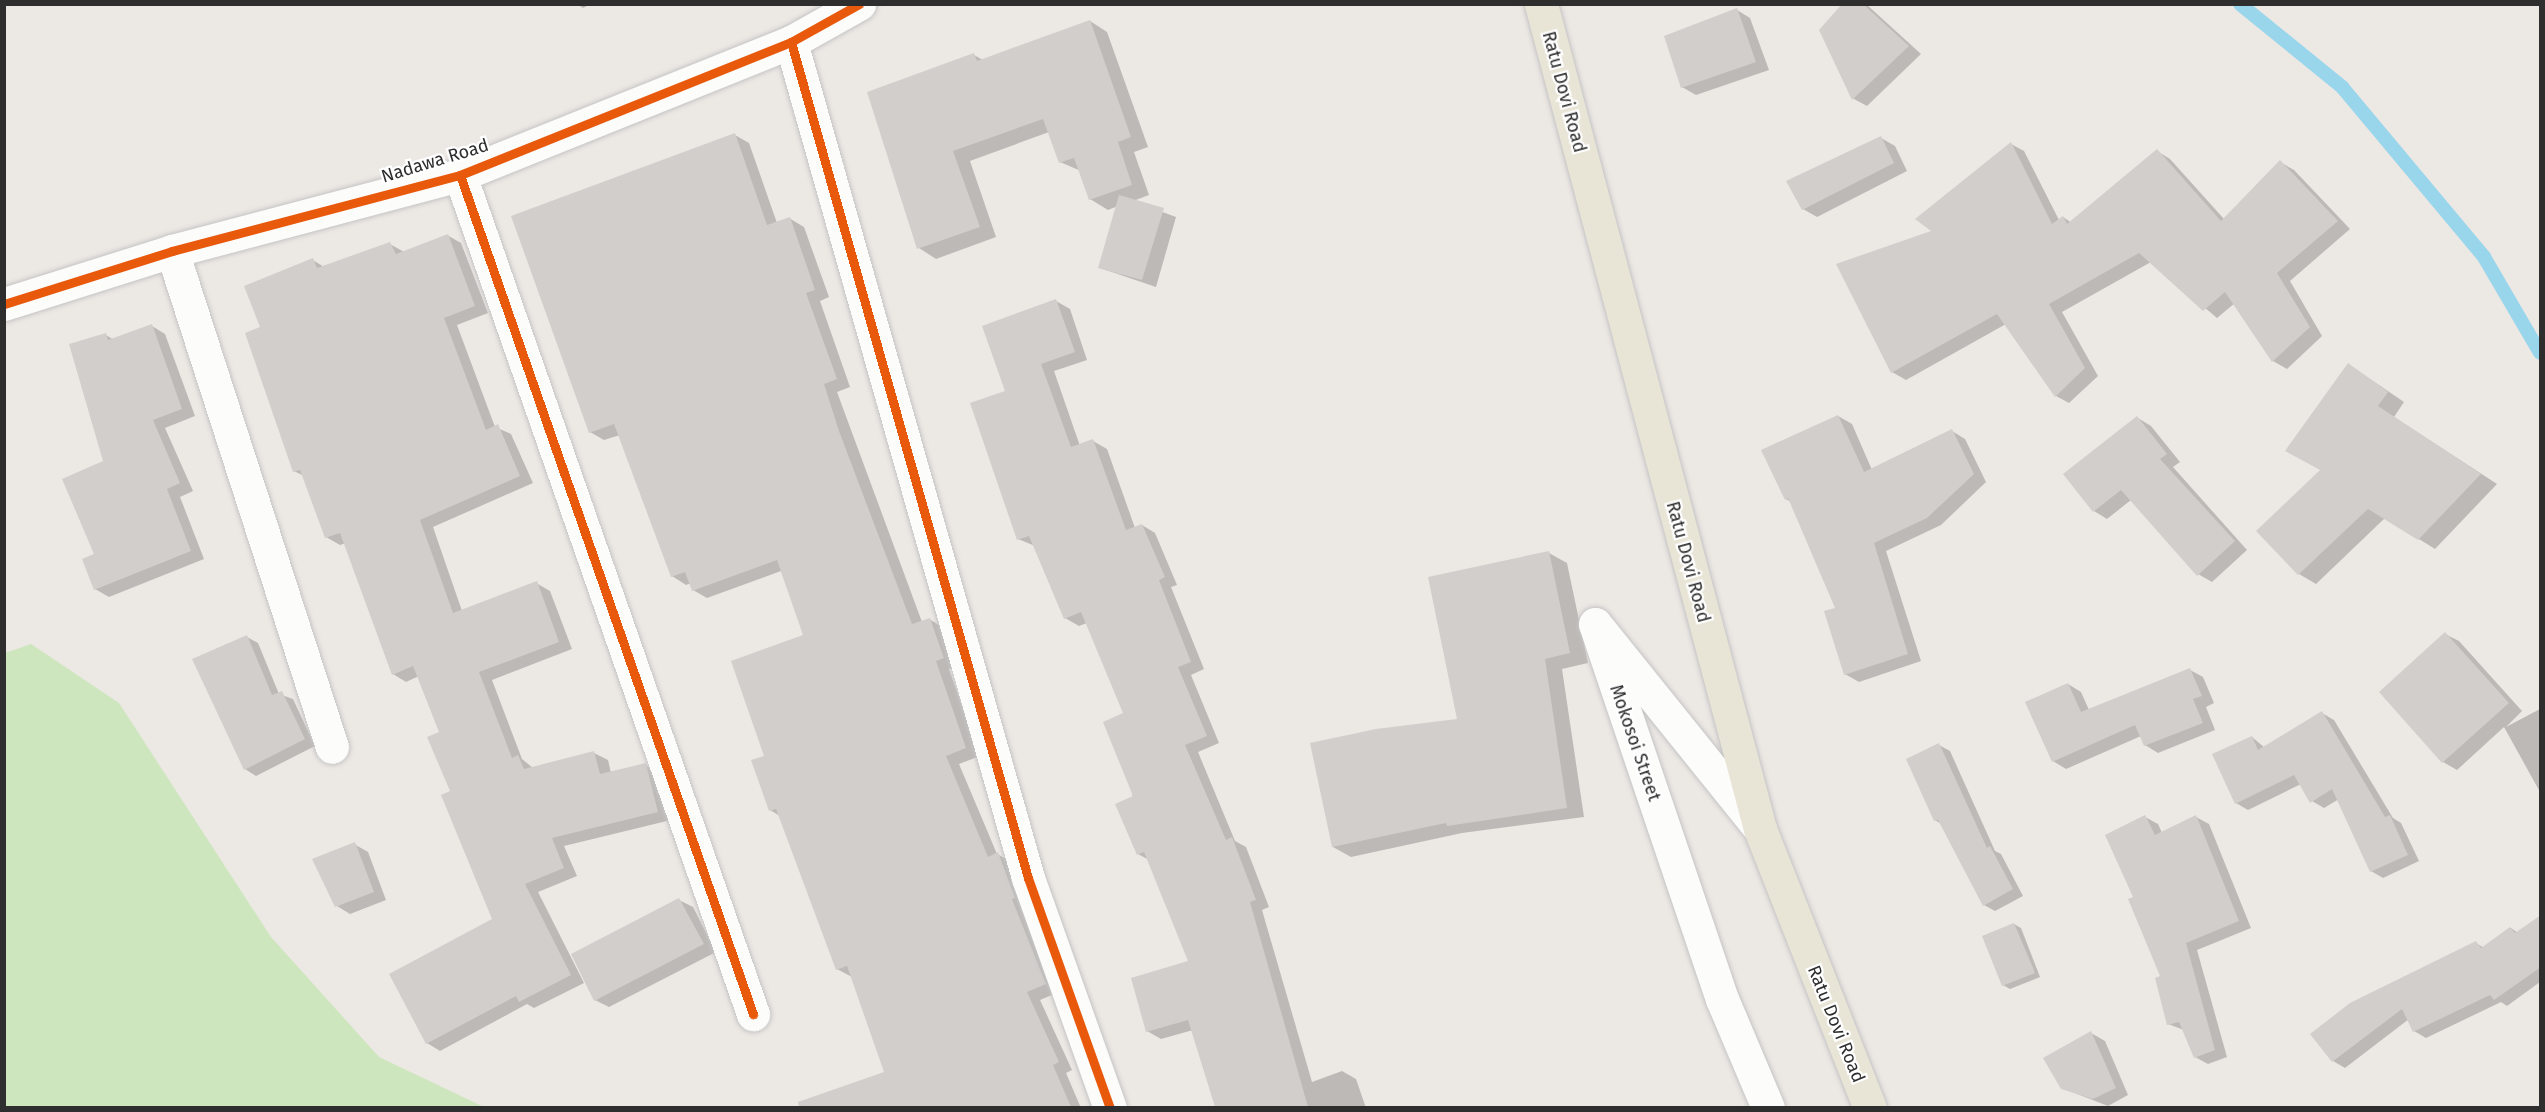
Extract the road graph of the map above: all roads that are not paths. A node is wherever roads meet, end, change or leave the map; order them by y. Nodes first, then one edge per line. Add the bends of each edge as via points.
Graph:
1 (859, 4) edge
2 (1541, 4) edge
3 (790, 42) junction
4 (460, 175) junction
5 (172, 251) junction
6 (4, 304) edge
7 (332, 747) dead end
8 (1760, 829) junction
9 (753, 1014) dead end
10 (1110, 1107) edge
11 (1768, 1107) edge
12 (1870, 1107) edge

1 - 3 street, Nadawa Road
2 - 8 main road, Ratu Dovi Road
3 - 4 street, Nadawa Road
3 - 10 street via 1028,878
4 - 5 street, Nadawa Road
4 - 9 street
5 - 6 street, Nadawa Road
5 - 7 street
8 - 11 street, Mokosoi Street via 1595,624 1722,999
8 - 12 main road, Ratu Dovi Road

